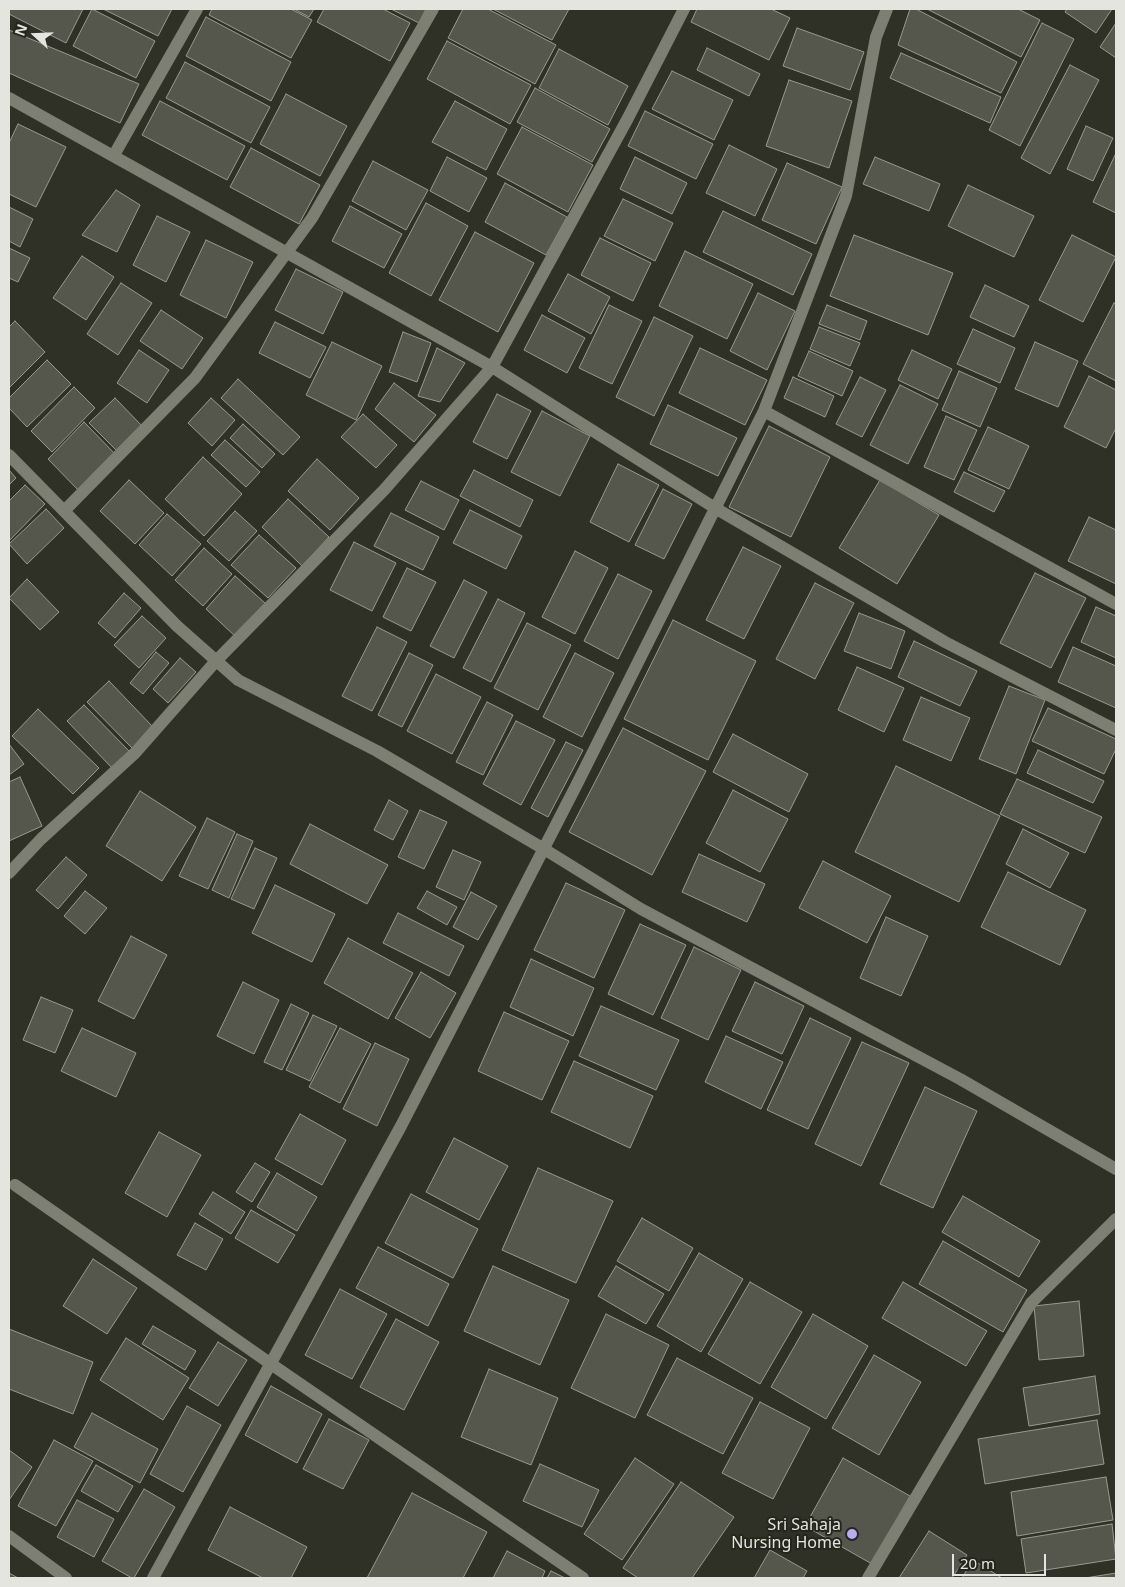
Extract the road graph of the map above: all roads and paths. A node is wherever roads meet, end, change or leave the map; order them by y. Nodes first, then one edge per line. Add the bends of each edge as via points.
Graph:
1 (197, 9) edge
2 (433, 9) edge
3 (684, 9) edge
4 (887, 9) edge
5 (9, 98) edge
6 (114, 156) junction
7 (287, 252) junction
8 (492, 367) junction
9 (764, 411) junction
10 (9, 455) edge
11 (715, 508) junction
12 (64, 511) junction
13 (1116, 604) edge
14 (216, 661) junction
15 (1116, 730) edge
16 (544, 849) junction
17 (9, 873) edge
18 (1116, 1169) edge
19 (15, 1185) dead end
20 (1116, 1219) edge
21 (271, 1364) junction
22 (9, 1536) edge
23 (66, 1578) edge
24 (153, 1578) edge
25 (583, 1578) edge
26 (868, 1578) edge

1 - 6 street
2 - 7 street via 312,218
3 - 8 street
4 - 9 street via 876,37 846,196
5 - 6 street
6 - 7 street
7 - 8 street
7 - 12 street via 194,378
8 - 11 street
8 - 14 street via 384,490
9 - 11 street
9 - 13 street
10 - 12 street
11 - 15 street via 945,642
11 - 16 street
12 - 14 street via 176,626
14 - 16 street via 238,680 377,751
14 - 17 street via 135,753 41,839
16 - 18 street via 641,908 960,1079
16 - 21 street via 401,1126
19 - 21 street
20 - 26 street via 1031,1303
21 - 24 street
21 - 25 street
22 - 23 street

